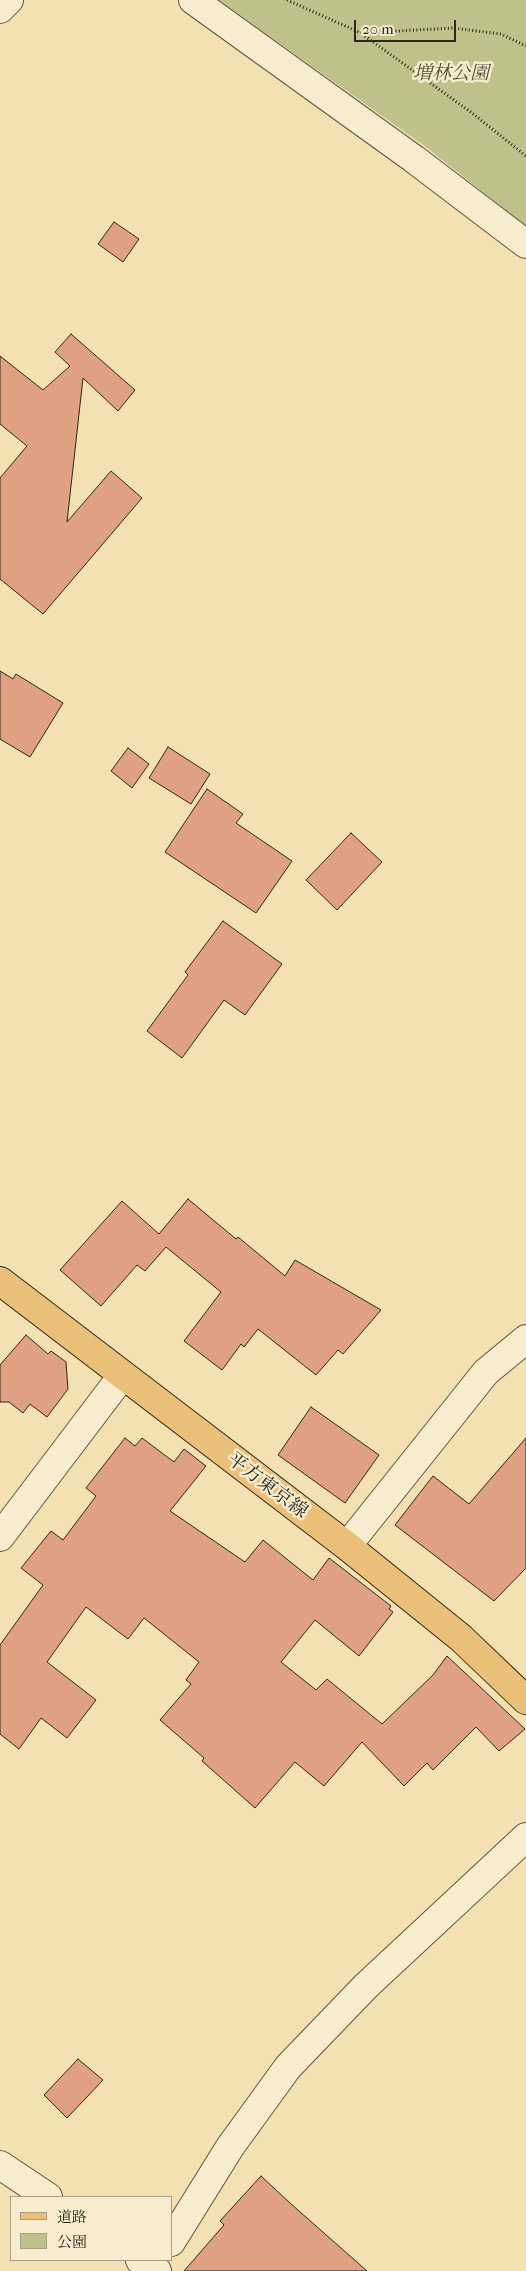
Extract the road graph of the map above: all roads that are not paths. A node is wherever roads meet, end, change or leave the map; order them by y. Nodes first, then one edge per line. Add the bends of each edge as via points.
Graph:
1 (9, 0) edge
2 (193, 0) edge
3 (0, 9) edge
4 (526, 244) edge
5 (0, 1281) edge
6 (526, 1339) edge
7 (122, 1376) junction
8 (0, 1537) edge
9 (347, 1546) junction
10 (526, 1700) edge
11 (526, 1837) edge
12 (0, 2165) edge
13 (46, 2196) edge
14 (172, 2240) edge

1 - 3 street
2 - 4 street
5 - 7 main road, 平方東京線
6 - 9 street via 486,1372
7 - 8 street
7 - 9 main road, 平方東京線
9 - 10 main road, 平方東京線 via 461,1638
11 - 14 street via 366,1986 288,2067 230,2147
12 - 13 street

